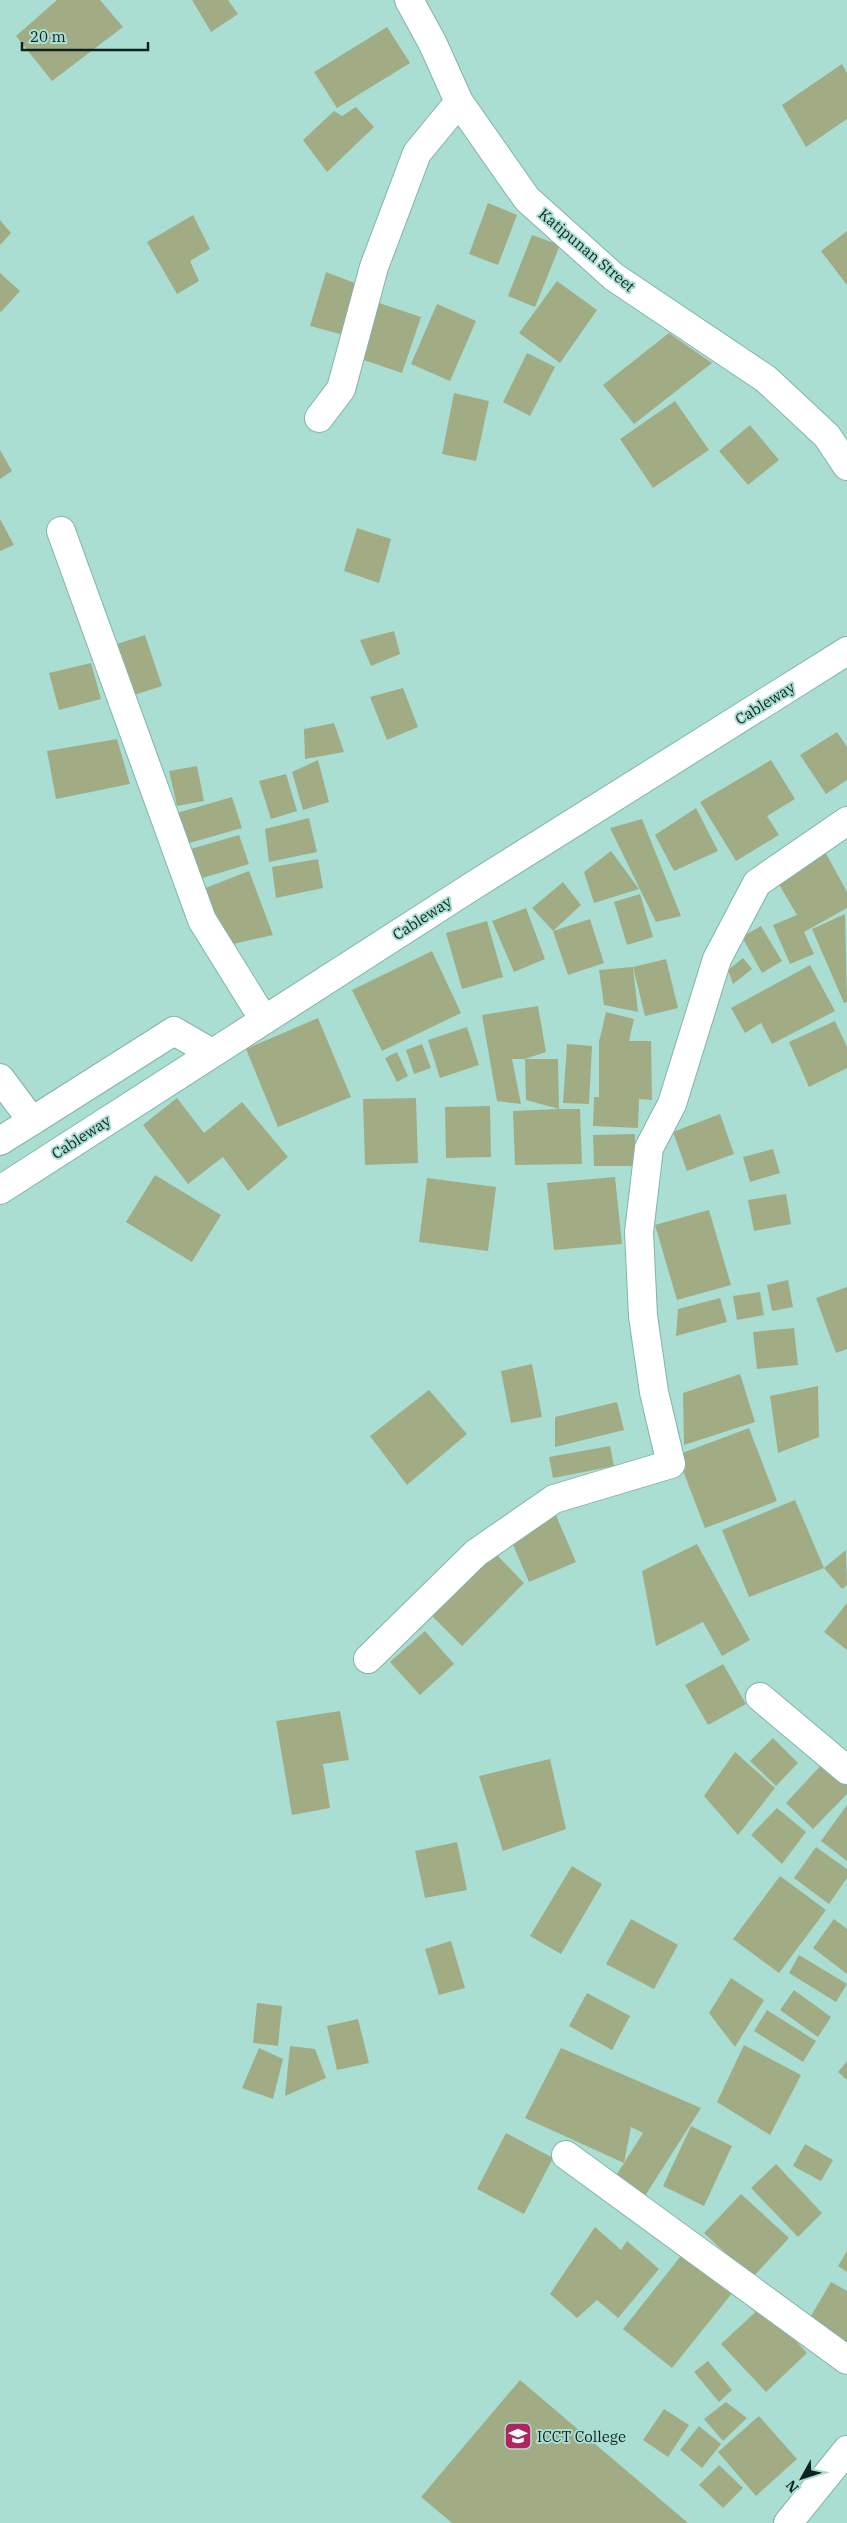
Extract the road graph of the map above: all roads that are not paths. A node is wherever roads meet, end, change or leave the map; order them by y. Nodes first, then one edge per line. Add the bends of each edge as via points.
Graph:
1 (409, 0) edge
2 (459, 102) junction
3 (318, 418) dead end
4 (847, 466) edge
5 (61, 531) dead end
6 (847, 652) edge
7 (847, 821) edge
8 (264, 1020) junction
9 (212, 1053) junction
10 (0, 1078) edge
11 (32, 1121) junction
12 (0, 1141) edge
13 (0, 1190) edge
14 (368, 1659) dead end
15 (760, 1697) dead end
16 (847, 1770) edge
17 (566, 2155) dead end
18 (847, 2360) edge
19 (847, 2450) edge
20 (788, 2523) edge

1 - 2 street, Katipunan Street
2 - 3 street via 417,153 374,267 341,389
2 - 4 street, Katipunan Street via 527,199 614,277 766,379 827,436
5 - 8 street via 202,920
6 - 8 street, Cableway
7 - 14 street via 757,883 717,958 672,1104 649,1148 639,1232 643,1316 654,1392 670,1464 554,1500 476,1552
8 - 9 street, Cableway
9 - 11 street via 174,1031
9 - 13 street, Cableway
10 - 11 street
11 - 12 street
15 - 16 street
17 - 18 street
19 - 20 street

